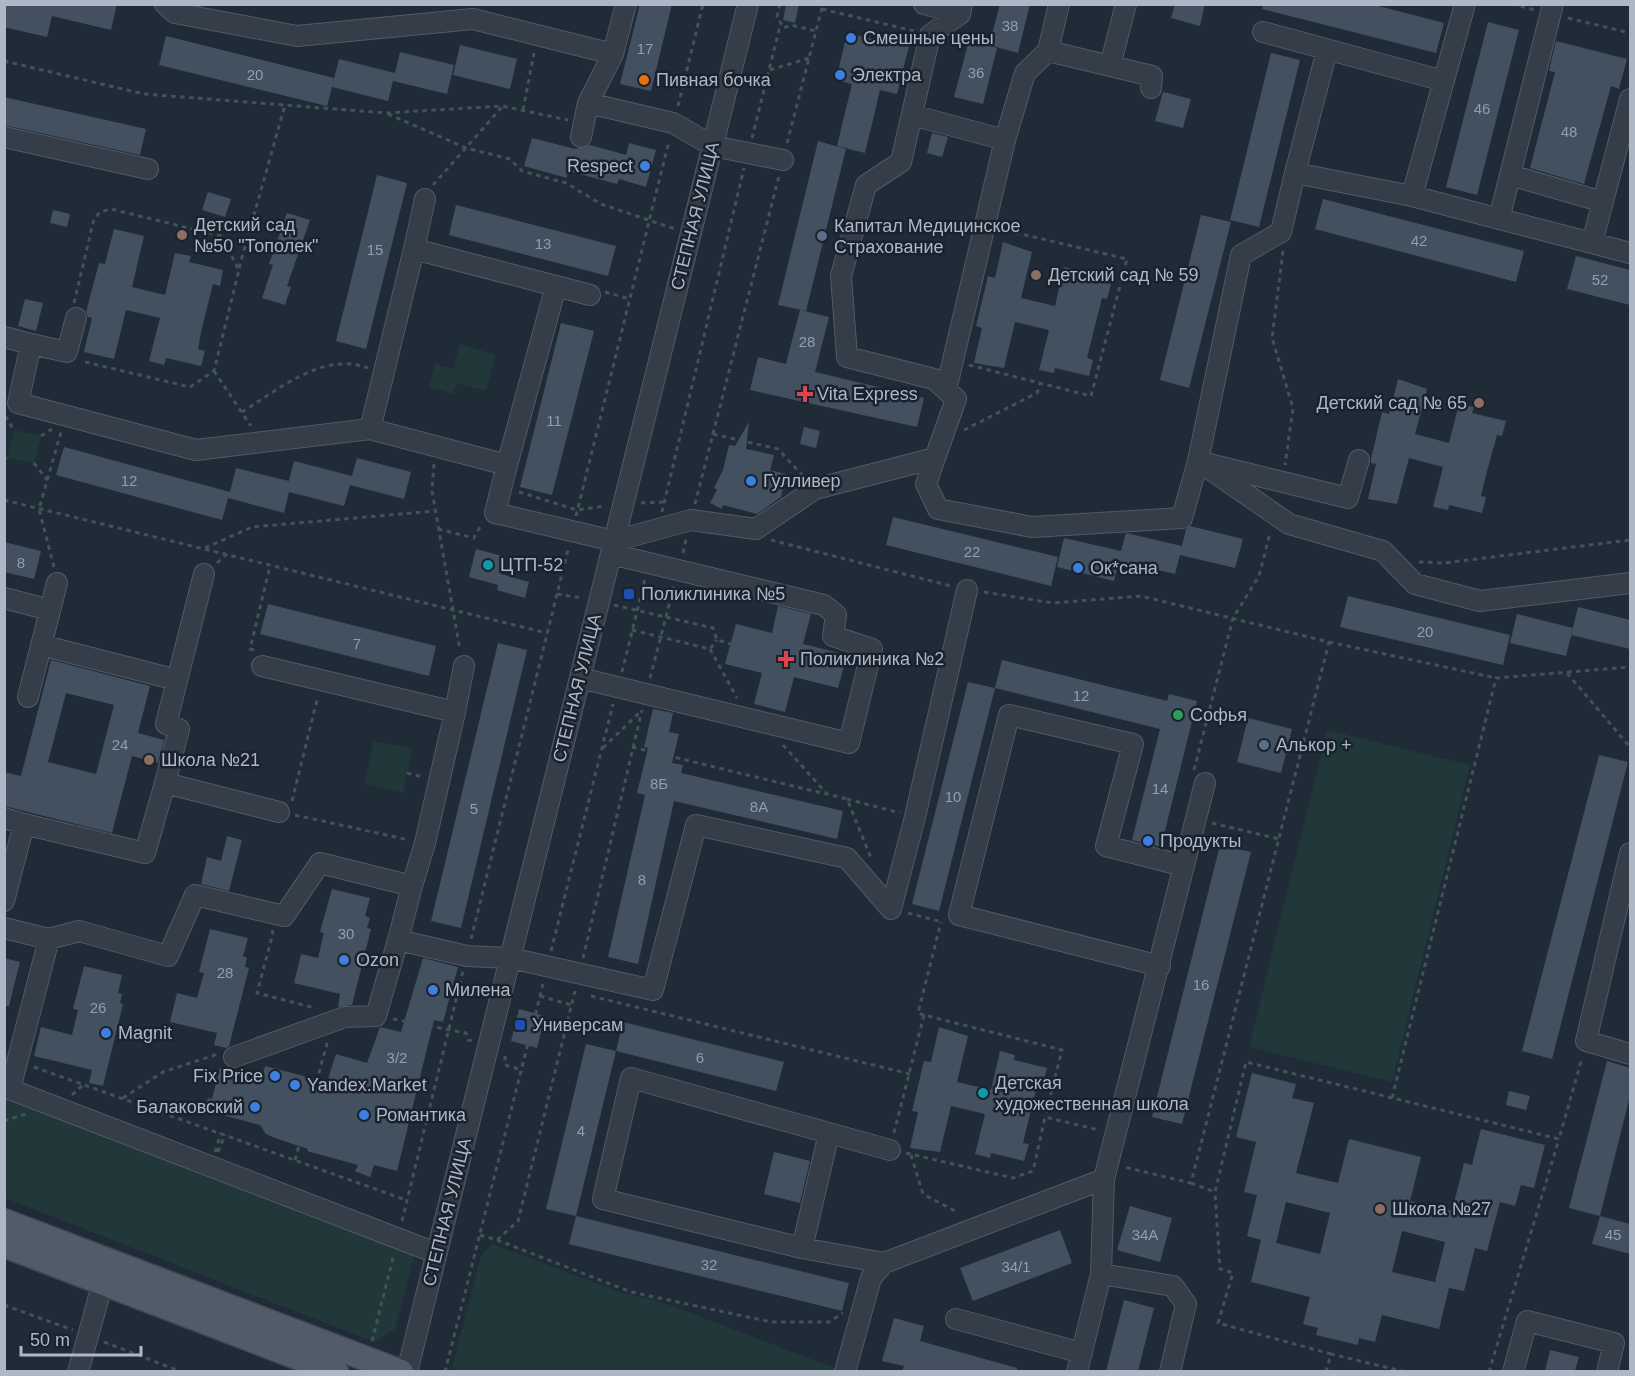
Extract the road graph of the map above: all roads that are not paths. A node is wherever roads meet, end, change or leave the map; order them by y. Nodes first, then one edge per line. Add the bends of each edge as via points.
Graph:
1 (165, 4) edge
2 (626, 4) edge
3 (748, 4) edge
4 (924, 4) edge
5 (1059, 4) edge
6 (1126, 4) edge
7 (1465, 4) edge
8 (961, 9) edge
9 (1552, 9) edge
10 (475, 12) edge
11 (1263, 32) dead end
12 (1327, 50) junction
13 (1047, 51) junction
14 (613, 54) junction
15 (1110, 66) junction
16 (1444, 81) junction
17 (1151, 88) dead end
18 (1630, 99) edge
19 (588, 103) junction
20 (912, 115) junction
21 (582, 130) road end
22 (4, 137) edge
23 (1005, 140) junction
24 (713, 146) junction
25 (783, 160) road end
26 (148, 169) dead end
27 (1295, 173) junction
28 (1510, 175) junction
29 (1412, 196) junction
30 (425, 199) dead end
31 (1603, 202) junction
32 (1499, 219) junction
33 (1592, 243) junction
34 (414, 249) junction
35 (1630, 253) edge
36 (556, 286) junction
37 (590, 295) dead end
38 (76, 318) road end
39 (4, 337) edge
40 (31, 344) junction
41 (946, 390) junction
42 (370, 429) junction
43 (938, 450) junction
44 (1359, 460) dead end
45 (1198, 461) junction
46 (507, 465) junction
47 (612, 547) junction
48 (204, 574) dead end
49 (57, 583) road end
50 (1630, 584) edge
51 (967, 590) road end
52 (4, 598) edge
53 (50, 610) junction
54 (41, 645) junction
55 (262, 666) road end
56 (464, 666) road end
57 (580, 678) junction
58 (177, 680) junction
59 (28, 697) dead end
60 (455, 712) junction
61 (1199, 778) road end
62 (165, 783) junction
63 (284, 813) road end
64 (4, 818) edge
65 (24, 824) junction
66 (1630, 853) edge
67 (1184, 866) junction
68 (412, 886) junction
69 (4, 901) edge
70 (4, 928) edge
71 (49, 939) junction
72 (398, 940) junction
73 (510, 958) junction
74 (1160, 966) junction
75 (1630, 1054) edge
76 (234, 1057) road end
77 (7, 1088) edge
78 (829, 1133) junction
79 (890, 1150) road end
80 (1104, 1179) junction
81 (4, 1221) edge
82 (4, 1245) edge
83 (802, 1248) junction
84 (436, 1253) junction
85 (884, 1263) junction
86 (1101, 1274) junction
87 (103, 1282) junction
88 (956, 1319) dead end
89 (1079, 1362) edge
90 (78, 1371) edge
91 (336, 1371) edge
92 (401, 1371) edge
93 (407, 1371) edge
94 (845, 1371) edge
95 (1170, 1371) edge
96 (1513, 1371) edge
97 (1607, 1371) edge

1 - 10 street via 175,13 297,36
2 - 14 street
3 - 24 street, СТЕПНАЯ УЛИЦА
4 - 8 street
5 - 13 street
6 - 15 street
7 - 16 street
8 - 20 street via 930,35
9 - 28 street
10 - 14 street via 538,36
11 - 12 street
12 - 16 street
12 - 27 street
13 - 15 street
13 - 23 street via 1025,73
14 - 19 street
15 - 17 street via 1152,76
16 - 29 street
18 - 31 street
19 - 21 street
19 - 24 street via 673,123
20 - 23 street
20 - 41 street via 901,162 866,185 844,264 841,276 847,357 933,379
22 - 26 street
23 - 41 street
24 - 25 street
24 - 47 street, СТЕПНАЯ УЛИЦА
27 - 29 street
27 - 45 street via 1281,232 1241,255
28 - 31 street
28 - 32 street
29 - 32 street
30 - 34 street
31 - 33 street
32 - 33 street
33 - 35 street
34 - 36 street
34 - 42 street
36 - 37 street
36 - 46 street
38 - 40 street via 67,352
39 - 40 street
40 - 42 street via 18,403 196,450
41 - 43 street via 956,399
42 - 46 street
43 - 45 street via 926,484 938,509 1032,527 1182,518
43 - 47 street via 815,489 756,529 691,520
44 - 45 street via 1348,498
45 - 50 street via 1289,524 1383,551 1415,584 1480,601
46 - 47 street via 495,513 573,530
47 - 57 street, СТЕПНАЯ УЛИЦА
47 - 57 street via 678,571 824,605 836,615 833,636 872,649 849,743 755,720 644,702
48 - 58 street
49 - 53 street
51 - 73 street via 891,909 847,858 696,825 653,990 577,983
52 - 53 street
53 - 54 street
54 - 58 street
54 - 59 street
55 - 60 street
56 - 60 street
57 - 73 street, СТЕПНАЯ УЛИЦА
58 - 62 street via 166,724 179,729
60 - 68 street
61 - 67 street
62 - 63 street
62 - 65 street via 145,853
64 - 65 street
65 - 69 street
66 - 75 street via 1586,1041
67 - 74 street
67 - 74 street via 1106,846 1133,744 1009,715 959,915
68 - 71 street via 320,863 284,916 195,895 168,956 80,931
68 - 72 street
70 - 71 street
71 - 77 street via 19,1061
72 - 73 street via 467,956
72 - 76 street via 376,1016 340,1018
73 - 84 street, СТЕПНАЯ УЛИЦА
74 - 80 street
77 - 84 street
78 - 79 street
78 - 83 street
78 - 83 street via 631,1077 603,1199
80 - 85 street
80 - 86 street
81 - 92 main road
82 - 87 main road
83 - 85 street
84 - 93 street, СТЕПНАЯ УЛИЦА
85 - 94 street via 871,1278
86 - 89 street
86 - 95 street via 1173,1286 1186,1304
87 - 90 street
87 - 91 main road
88 - 89 street
96 - 97 street via 1527,1321 1614,1343

